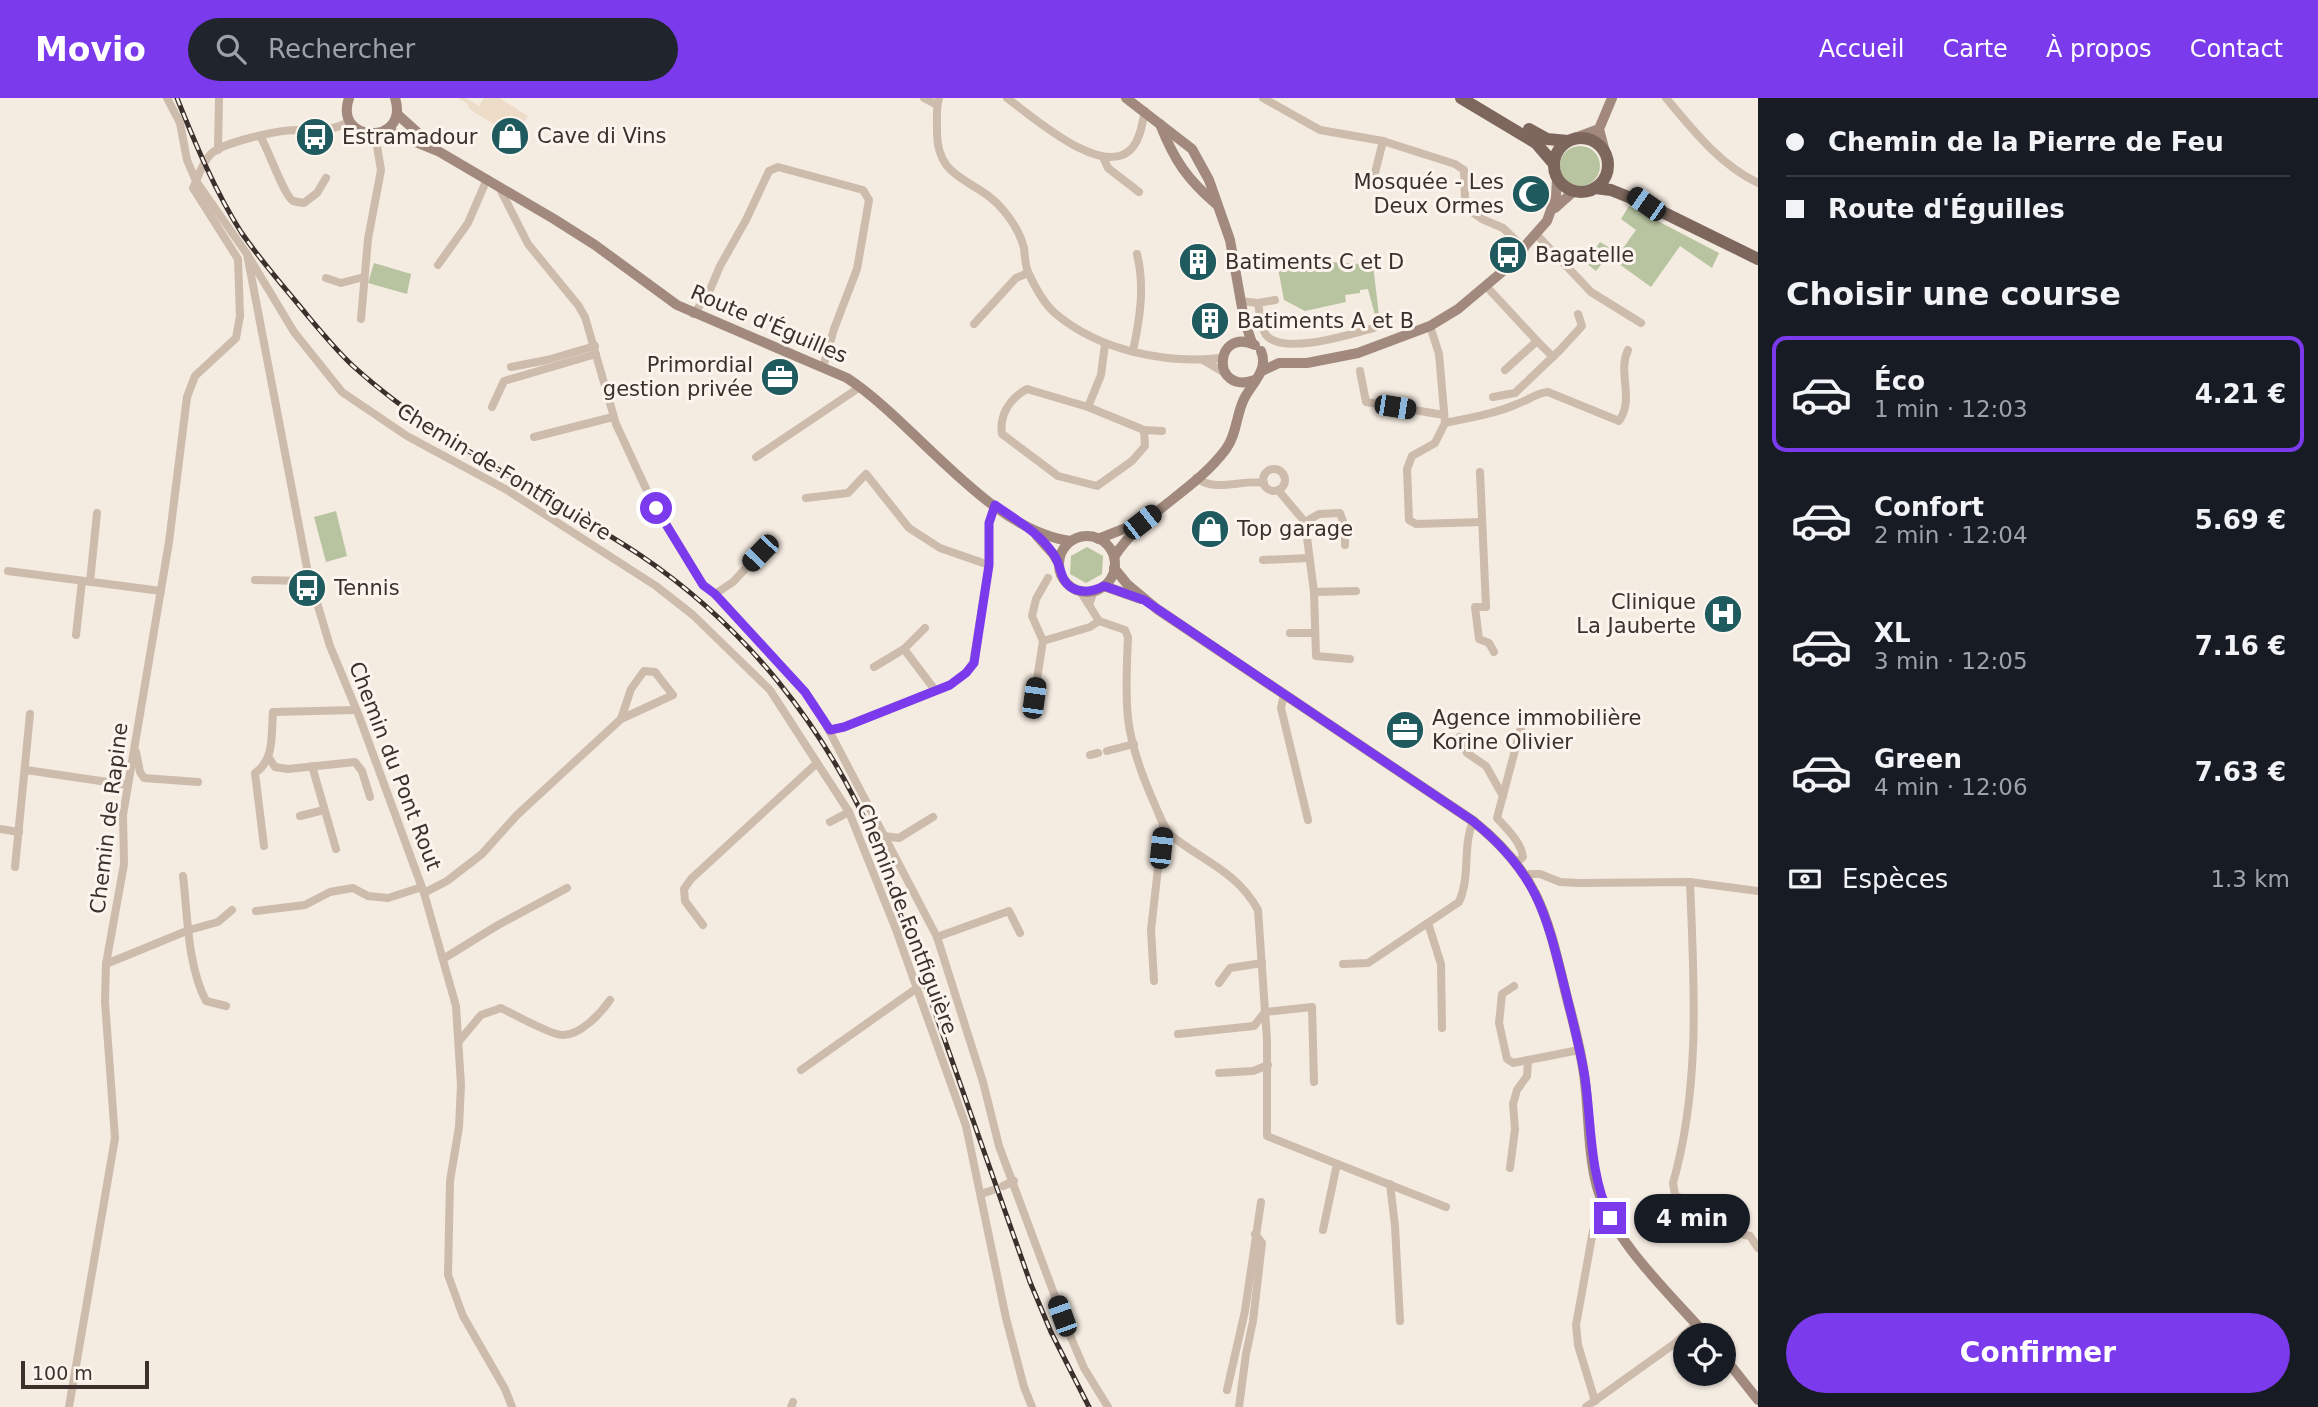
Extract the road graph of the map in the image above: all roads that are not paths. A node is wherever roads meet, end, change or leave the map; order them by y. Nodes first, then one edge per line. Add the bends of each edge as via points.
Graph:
1 (167, 98) edge
2 (219, 98) edge
3 (402, 98) edge
4 (924, 98) edge
5 (1007, 98) edge
6 (1125, 98) edge
7 (1263, 98) edge
8 (1461, 98) edge
9 (1475, 98) edge
10 (1612, 98) edge
11 (1666, 98) edge
12 (347, 100) edge
13 (938, 101) edge
14 (396, 107) edge
15 (1145, 111) junction
16 (350, 121) junction
17 (1159, 122) junction
18 (1599, 129) junction
19 (381, 132) junction
20 (260, 136) junction
21 (1572, 140) junction
22 (1383, 141) junction
23 (218, 150) junction
24 (438, 150) junction
25 (1605, 152) junction
26 (1103, 158) junction
27 (1554, 164) junction
28 (1608, 167) junction
29 (327, 178) dead end
30 (487, 179) junction
31 (1557, 179) junction
32 (196, 181) junction
33 (1758, 183) edge
34 (1372, 185) dead end
35 (499, 187) junction
36 (1595, 188) junction
37 (1574, 191) junction
38 (1139, 192) dead end
39 (1646, 204) junction
40 (1218, 205) junction
41 (1553, 210) junction
42 (1536, 234) junction
43 (1525, 249) junction
44 (247, 254) junction
45 (1137, 254) dead end
46 (1758, 258) edge
47 (438, 265) dead end
48 (1028, 273) junction
49 (364, 277) junction
50 (326, 278) dead end
51 (1486, 286) junction
52 (1275, 300) dead end
53 (1240, 301) junction
54 (1258, 303) junction
55 (694, 314) junction
56 (1578, 314) dead end
57 (361, 319) dead end
58 (1244, 319) junction
59 (1641, 323) dead end
60 (974, 324) dead end
61 (1430, 326) junction
62 (1374, 328) dead end
63 (1318, 341) junction
64 (1537, 341) junction
65 (1233, 343) junction
66 (1252, 343) junction
67 (1105, 344) junction
68 (596, 350) junction
69 (1628, 350) dead end
70 (1133, 351) junction
71 (1261, 351) junction
72 (1553, 356) junction
73 (1222, 358) junction
74 (1203, 360) junction
75 (1322, 360) junction
76 (1279, 363) junction
77 (511, 367) dead end
78 (823, 367) junction
79 (1505, 370) dead end
80 (1360, 371) dead end
81 (1225, 373) junction
82 (1258, 375) junction
83 (1237, 382) junction
84 (860, 387) junction
85 (1493, 397) dead end
86 (1242, 402) junction
87 (492, 407) dead end
88 (1088, 407) junction
89 (613, 417) junction
90 (1444, 419) junction
91 (1144, 430) junction
92 (1162, 431) dead end
93 (534, 437) dead end
94 (756, 457) dead end
95 (1480, 472) dead end
96 (1266, 473) junction
97 (1196, 478) junction
98 (1252, 481) junction
99 (1285, 482) junction
100 (1264, 483) junction
101 (1278, 490) junction
102 (1286, 497) junction
103 (806, 498) dead end
104 (995, 505) junction
105 (97, 513) dead end
106 (1142, 522) junction
107 (1305, 522) junction
108 (1482, 522) junction
109 (1033, 531) junction
110 (1098, 539) junction
111 (1071, 541) junction
112 (1345, 545) dead end
113 (760, 553) dead end
114 (1309, 558) junction
115 (1263, 560) dead end
116 (1114, 562) junction
117 (1059, 564) junction
118 (989, 565) junction
119 (8, 571) dead end
120 (1048, 578) dead end
121 (255, 580) dead end
122 (86, 581) junction
123 (310, 581) junction
124 (1099, 589) junction
125 (1080, 591) junction
126 (161, 592) junction
127 (1314, 592) junction
128 (1356, 592) dead end
129 (715, 594) junction
130 (1144, 600) junction
131 (1089, 605) junction
132 (1098, 621) junction
133 (925, 628) dead end
134 (1290, 633) dead end
135 (1315, 633) junction
136 (76, 635) dead end
137 (1043, 641) junction
138 (904, 649) junction
139 (1494, 652) dead end
140 (1350, 659) dead end
141 (874, 667) dead end
142 (935, 690) junction
143 (1284, 694) junction
144 (1034, 698) dead end
145 (356, 709) junction
146 (30, 715) dead end
147 (621, 719) junction
148 (1523, 720) dead end
149 (830, 730) junction
150 (1459, 737) dead end
151 (1134, 744) junction
152 (135, 746) junction
153 (1098, 753) dead end
154 (269, 758) junction
155 (817, 763) junction
156 (312, 766) junction
157 (26, 770) junction
158 (198, 782) dead end
159 (128, 785) junction
160 (1503, 796) junction
161 (370, 797) dead end
162 (324, 810) junction
163 (849, 812) junction
164 (300, 816) dead end
165 (933, 817) dead end
166 (1308, 820) dead end
167 (1473, 821) junction
168 (830, 822) dead end
169 (1163, 824) junction
170 (0, 829) edge
171 (19, 832) junction
172 (884, 836) junction
173 (264, 846) dead end
174 (335, 849) dead end
175 (1516, 863) junction
176 (15, 867) dead end
177 (183, 876) dead end
178 (1527, 877) junction
179 (1690, 882) junction
180 (567, 888) dead end
181 (423, 890) junction
182 (1758, 891) edge
183 (232, 910) dead end
184 (256, 911) dead end
185 (1427, 923) junction
186 (703, 925) dead end
187 (189, 930) junction
188 (1020, 933) dead end
189 (937, 937) junction
190 (443, 959) junction
191 (1262, 963) junction
192 (106, 964) junction
193 (1343, 964) dead end
194 (1154, 981) dead end
195 (1219, 983) dead end
196 (1514, 986) dead end
197 (917, 988) junction
198 (610, 1000) dead end
199 (226, 1006) dead end
200 (1265, 1012) junction
201 (1442, 1028) dead end
202 (1178, 1034) dead end
203 (460, 1040) junction
204 (1579, 1050) junction
205 (1528, 1059) junction
206 (1268, 1065) junction
207 (801, 1070) dead end
208 (1219, 1073) dead end
209 (1314, 1082) dead end
210 (1337, 1164) junction
211 (1510, 1168) dead end
212 (1014, 1181) junction
213 (1390, 1184) junction
214 (1003, 1186) dead end
215 (993, 1190) dead end
216 (981, 1194) junction
217 (1261, 1202) dead end
218 (1446, 1207) dead end
219 (1323, 1230) dead end
220 (1593, 1231) dead end
221 (1255, 1234) junction
222 (1758, 1248) edge
223 (1400, 1321) dead end
224 (1695, 1323) edge
225 (1673, 1345) edge
226 (1736, 1372) edge
227 (1227, 1390) dead end
228 (1758, 1400) edge
229 (1595, 1401) junction
230 (69, 1407) edge
231 (512, 1407) edge
232 (1032, 1407) edge
233 (1108, 1407) edge
234 (1239, 1407) edge
235 (1586, 1407) edge

1 - 32 street via 180,123
2 - 23 street
3 - 14 street
4 - 13 street
5 - 26 street via 1083,151
6 - 15 street
7 - 22 street via 1320,130
8 - 27 main road via 1536,143
9 - 21 main road via 1538,135
10 - 18 street
11 - 33 street via 1698,136
12 - 16 street
13 - 48 street via 938,149 943,163 997,202 1013,222
14 - 19 street
14 - 24 street, Route d'Éguilles
15 - 17 street
15 - 26 street via 1132,148 1120,157
16 - 19 street, Route d'Éguilles via 361,132
16 - 20 street via 325,131
17 - 40 street via 1184,173
17 - 40 street via 1192,149
18 - 21 street
18 - 25 street
19 - 24 street, Route d'Éguilles
19 - 49 street via 381,170
20 - 23 street
20 - 29 street via 293,201 304,203
21 - 25 main road via 1592,141
21 - 27 main road via 1555,155
22 - 34 street
22 - 43 street via 1464,170 1469,210 1503,228
23 - 32 street
24 - 30 street, Route d'Éguilles
25 - 28 main road
26 - 38 street via 1108,168
27 - 31 main road
28 - 36 main road
28 - 39 main road via 1612,176
30 - 35 street, Route d'Éguilles
30 - 47 street via 468,223
31 - 37 main road
31 - 41 street
32 - 44 street, Chemin du Pont Rout
32 - 126 street, Chemin de Rapine via 193,188 238,259 240,316 236,338 195,376 187,397
35 - 55 street, Route d'Éguilles via 575,232
35 - 68 street via 528,244 578,305
36 - 37 main road
36 - 39 main road
37 - 41 street
39 - 46 main road
40 - 53 street via 1230,240
41 - 42 street
42 - 43 street
42 - 59 street via 1591,292
43 - 51 street
44 - 123 street, Chemin du Pont Rout
44 - 155 street, Chemin de Fontfiguière via 294,332 342,392 656,586 770,690
45 - 70 street via 1142,295
48 - 60 street via 1016,278
48 - 67 street via 1056,314
49 - 50 street via 341,283
49 - 57 street
51 - 61 street
51 - 64 street
52 - 54 street
53 - 54 street
53 - 58 street
54 - 63 street via 1267,337 1278,342
55 - 78 street, Route d'Éguilles
55 - 78 street via 707,297 769,171 778,167 863,190 869,200 857,269
56 - 72 street via 1582,326
58 - 65 street
58 - 66 street
61 - 75 street via 1358,353
61 - 90 street via 1439,354
62 - 63 street
63 - 75 street
64 - 72 street
64 - 79 street
65 - 66 street
65 - 73 street
66 - 71 street
67 - 70 street
67 - 88 street via 1101,375
68 - 77 street
68 - 87 street via 504,382
68 - 89 street
69 - 90 street via 1623,361 1627,401 1619,421 1549,392 1492,412
70 - 74 street
71 - 76 street
71 - 82 street via 1264,358
72 - 85 street via 1516,393
73 - 74 street
73 - 81 street
74 - 81 street
75 - 76 street
76 - 82 street
78 - 84 street, Route d'Éguilles
80 - 90 street via 1366,402
81 - 83 street
82 - 83 street via 1246,383
82 - 86 street
83 - 86 street
84 - 94 street
84 - 104 street, Route d'Éguilles
86 - 97 street via 1227,448
88 - 91 street
88 - 91 street via 1027,389 1006,408 1002,434 1058,476 1097,486 1145,446
89 - 93 street
89 - 129 street via 656,508 703,585
90 - 108 street via 1435,443 1412,456 1406,469 1409,520 1416,524
91 - 92 street
95 - 108 street
96 - 98 street
96 - 99 street via 1279,471
96 - 100 street
97 - 98 street via 1212,486
97 - 106 street
98 - 100 street
99 - 101 street
99 - 102 street
100 - 101 street via 1268,489
101 - 102 street
102 - 107 street
103 - 118 street via 848,493 866,474 909,528 940,548
104 - 109 street, Route d'Éguilles
104 - 118 street via 989,523
105 - 122 street
106 - 110 street
106 - 116 street
107 - 112 street via 1319,514 1340,513
107 - 114 street
108 - 139 street via 1486,607 1475,607 1476,626 1479,639 1489,643
109 - 111 street, Route d'Éguilles
109 - 117 street, Route d'Éguilles
110 - 111 street
110 - 116 street
111 - 117 street
113 - 129 street
114 - 115 street
114 - 127 street
116 - 124 street via 1111,578
116 - 130 street
117 - 125 street via 1067,584
118 - 142 street via 974,663 950,685
119 - 122 street
120 - 137 street via 1032,616
121 - 123 street
122 - 126 street
122 - 136 street
123 - 145 street, Chemin du Pont Rout
124 - 125 street
124 - 130 street
124 - 131 street
125 - 131 street
126 - 152 street, Chemin de Rapine
127 - 128 street
127 - 135 street
129 - 149 street via 805,692
130 - 143 street
131 - 132 street
132 - 137 street
132 - 151 street via 1125,630 1128,637 1128,720
133 - 138 street
134 - 135 street
135 - 140 street via 1316,656
137 - 144 street
138 - 141 street
138 - 142 street
142 - 149 street
143 - 166 street via 1281,708
143 - 167 street
145 - 154 street via 273,712
145 - 181 street, Chemin du Pont Rout
146 - 157 street
147 - 147 street via 631,689 644,671 655,672 673,695
147 - 181 street via 482,853 447,881
148 - 160 street
149 - 172 street
150 - 160 street via 1467,752 1486,766
151 - 153 street
151 - 169 street
152 - 158 street via 144,778
152 - 159 street, Chemin de Rapine
154 - 156 street via 275,767
154 - 173 street via 255,773
155 - 163 street, Chemin de Fontfiguière
155 - 186 street via 691,878 684,889 685,901
156 - 161 street via 355,762
156 - 162 street
157 - 159 street
157 - 171 street
159 - 192 street, Chemin de Rapine via 124,864
160 - 175 street via 1497,818 1522,851
162 - 164 street
162 - 174 street
163 - 168 street
163 - 197 street, Chemin de Fontfiguière
165 - 172 street via 899,838
167 - 175 street
167 - 185 street via 1467,836 1465,888 1459,902
169 - 191 street via 1171,836 1202,855 1250,896 1258,910
169 - 194 street via 1151,930
170 - 171 street
171 - 176 street
172 - 189 street
175 - 178 street
177 - 187 street
178 - 179 street via 1539,874 1579,883
178 - 204 street via 1550,927
179 - 182 street
179 - 222 street via 1695,1004 1691,1094 1673,1183 1675,1195 1689,1203 1693,1223 1750,1236
180 - 190 street
181 - 184 street via 388,898 368,896 353,888 330,892 305,905
181 - 190 street, Chemin du Pont Rout
183 - 187 street via 218,922
185 - 193 street via 1368,963
185 - 201 street via 1441,964
187 - 192 street
187 - 199 street via 198,986 206,1001
188 - 189 street via 1009,911
189 - 212 street via 999,1146
190 - 203 street, Chemin du Pont Rout
191 - 195 street via 1230,968
191 - 200 street
192 - 230 street, Chemin de Rapine via 116,1138
196 - 205 street via 1502,994 1499,1023 1507,1059 1513,1063
197 - 207 street
197 - 216 street, Chemin de Fontfiguière via 966,1126
198 - 203 street via 574,1033 561,1035 501,1008 481,1015
200 - 202 street via 1254,1026
200 - 206 street
200 - 209 street via 1312,1007
203 - 231 street, Chemin du Pont Rout via 460,1116 450,1181 448,1275 463,1316
204 - 205 street
204 - 224 street via 1594,1169 1603,1203 1622,1238
205 - 211 street via 1527,1076 1513,1104
206 - 208 street via 1253,1071
206 - 210 street via 1267,1136
210 - 213 street
210 - 219 street
212 - 214 street
212 - 233 street via 1066,1326
213 - 218 street
213 - 223 street
215 - 216 street
216 - 232 street, Chemin de Fontfiguière via 1006,1318
217 - 221 street
220 - 229 street via 1576,1325
221 - 227 street via 1245,1311
221 - 234 street via 1262,1243
225 - 229 street
226 - 228 street
229 - 235 street

